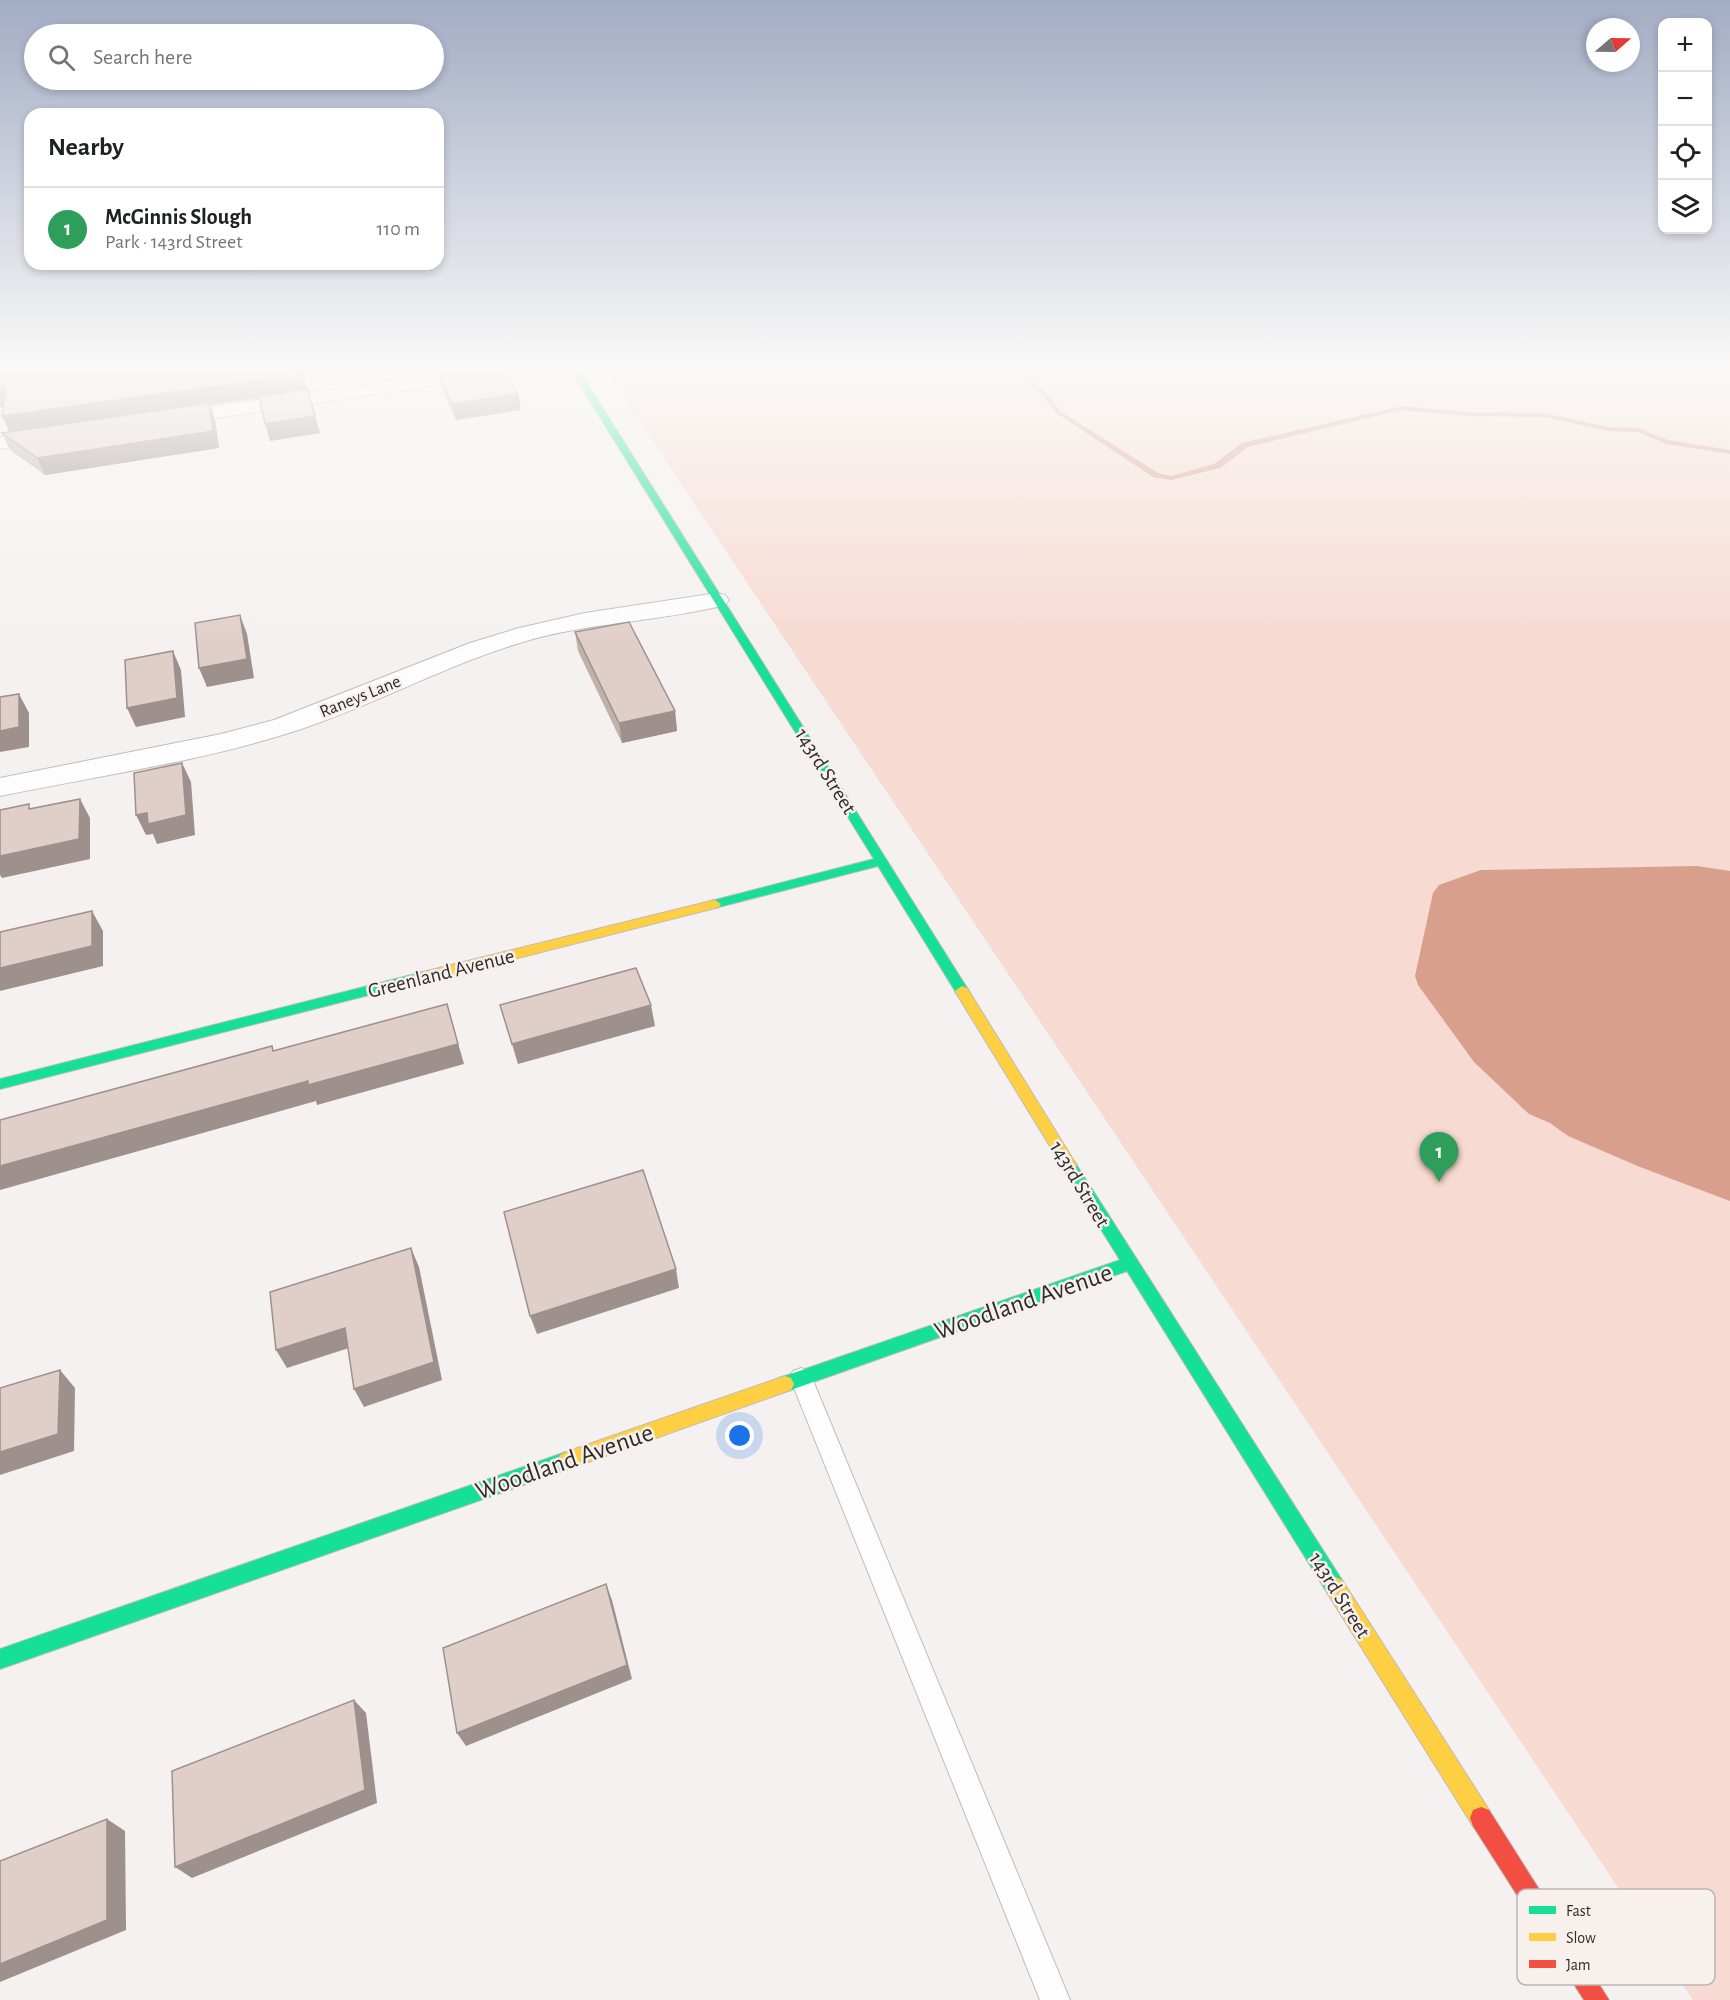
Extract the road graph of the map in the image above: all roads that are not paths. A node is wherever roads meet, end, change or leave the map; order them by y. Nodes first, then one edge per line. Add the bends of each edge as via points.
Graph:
1 (629, 457) edge
2 (717, 600) junction
3 (0, 787) edge
4 (883, 861) junction
5 (0, 1084) edge
6 (1129, 1264) junction
7 (801, 1378) junction
8 (0, 1659) edge
9 (1526, 1889) edge
10 (1587, 1985) edge
11 (1054, 2000) edge
12 (1597, 2000) edge

1 - 2 main road, 143rd Street
2 - 3 street, Raneys Lane via 585,620 528,633 480,648 283,726 224,742
2 - 4 main road, 143rd Street
4 - 5 main road, Greenland Avenue
4 - 6 main road, 143rd Street
6 - 7 main road, Woodland Avenue
6 - 9 main road, 143rd Street
7 - 8 main road, Woodland Avenue
7 - 11 lane
10 - 12 main road, 143rd Street

